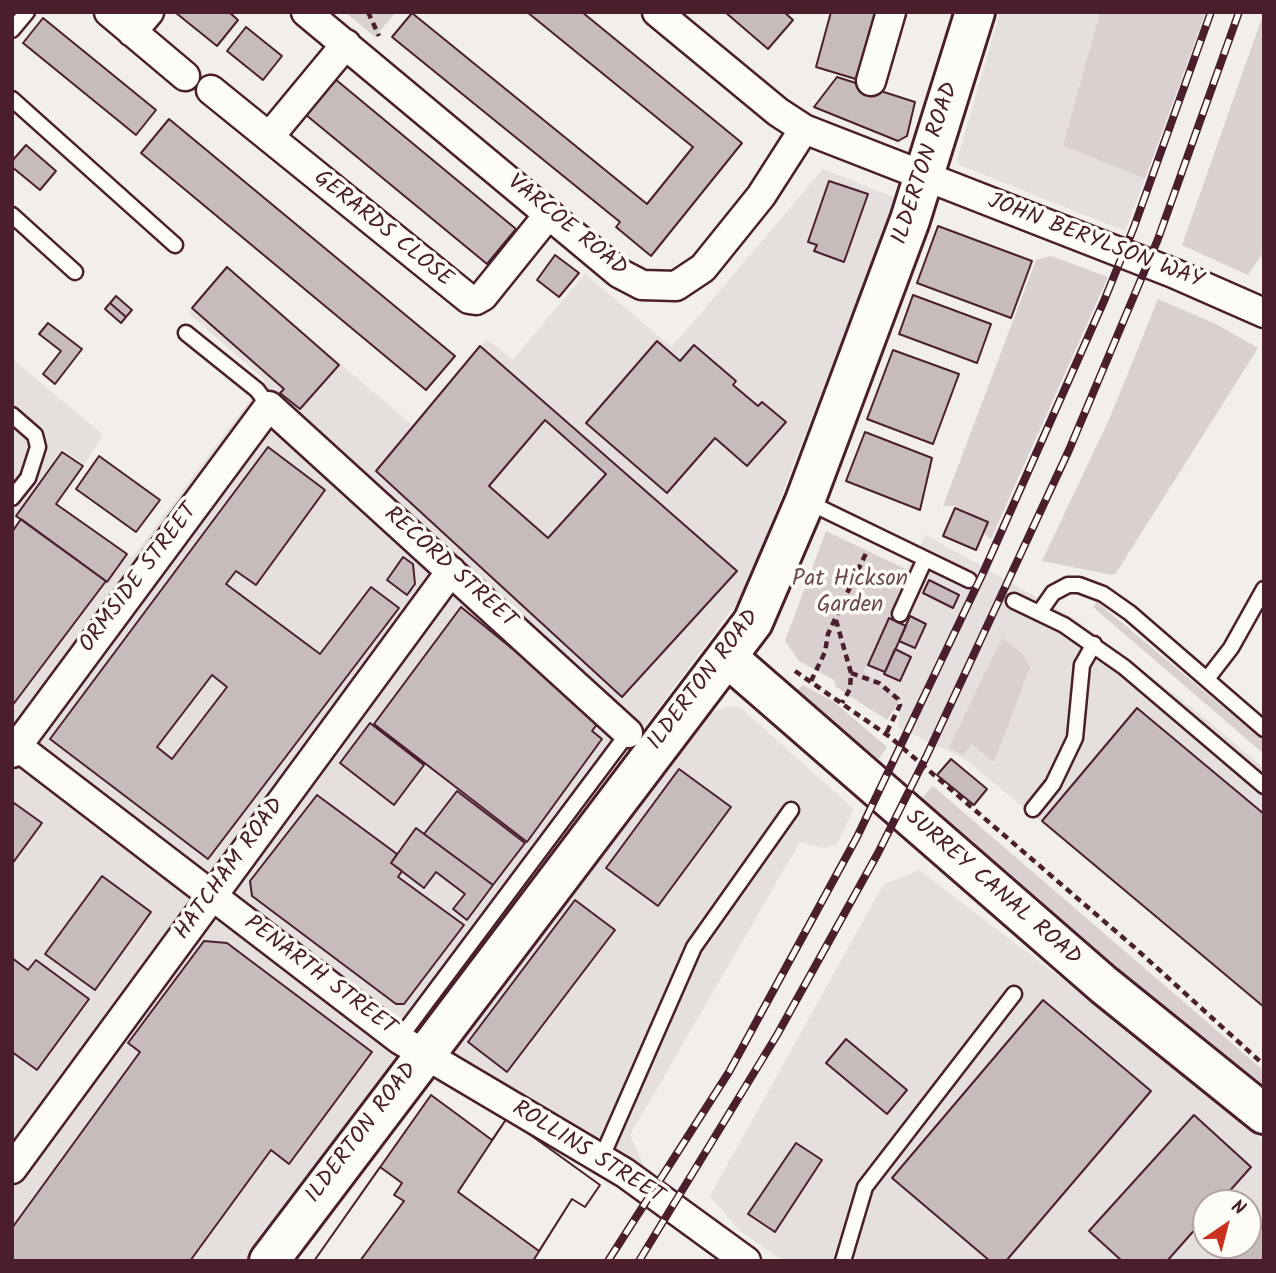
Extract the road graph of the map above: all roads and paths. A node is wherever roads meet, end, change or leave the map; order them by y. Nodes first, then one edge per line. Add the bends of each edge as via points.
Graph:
1 (27, 12) edge
2 (109, 12) edge
3 (306, 12) edge
4 (657, 12) edge
5 (891, 12) edge
6 (975, 12) edge
7 (140, 22) edge
8 (12, 30) edge
9 (346, 44) junction
10 (185, 76) dead end
11 (871, 81) dead end
12 (211, 90) dead end
13 (12, 99) edge
14 (804, 129) junction
15 (269, 137) junction
16 (925, 178) junction
17 (12, 215) edge
18 (549, 215) junction
19 (176, 245) dead end
20 (75, 272) dead end
21 (1264, 313) edge
22 (186, 333) dead end
23 (269, 406) junction
24 (12, 415) edge
25 (12, 498) edge
26 (805, 500) junction
27 (877, 536) junction
28 (925, 559) junction
29 (451, 571) junction
30 (969, 580) dead end
31 (1264, 589) edge
32 (1014, 601) dead end
33 (1039, 613) junction
34 (900, 614) dead end
35 (836, 619) junction
36 (1094, 645) junction
37 (727, 657) junction
38 (785, 666) dead end
39 (851, 673) junction
40 (1207, 679) junction
41 (811, 681) junction
42 (842, 703) junction
43 (1264, 729) edge
44 (628, 733) joint
45 (886, 734) junction
46 (15, 749) edge
47 (1264, 786) edge
48 (1033, 809) dead end
49 (791, 810) dead end
50 (212, 895) junction
51 (1014, 995) dead end
52 (411, 1046) junction
53 (1264, 1065) edge
54 (1264, 1114) edge
55 (601, 1159) junction
56 (12, 1170) edge
57 (269, 1261) edge
58 (746, 1261) edge
59 (843, 1261) edge

1 - 8 lane
2 - 7 street
3 - 9 street, VARCOE ROAD
4 - 14 street, JOHN BERYLSON WAY
5 - 11 street
6 - 16 street, ILDERTON ROAD
7 - 10 street
9 - 15 street
9 - 18 street, VARCOE ROAD
12 - 15 street, GERARDS CLOSE
13 - 19 lane
14 - 16 street, JOHN BERYLSON WAY
14 - 18 street, VARCOE ROAD via 745,217 703,268 676,286 660,288 629,280
15 - 18 street, GERARDS CLOSE via 469,299 483,296
16 - 21 street, JOHN BERYLSON WAY
16 - 26 street, ILDERTON ROAD
17 - 20 lane
22 - 23 lane via 257,390
23 - 29 street, RECORD STREET
23 - 46 street, ORMSIDE STREET
24 - 25 lane via 35,435 38,447 28,478
26 - 27 lane
26 - 37 street, ILDERTON ROAD via 762,606
27 - 28 lane
27 - 35 path via 860,562
28 - 30 lane
28 - 34 lane
29 - 44 street, RECORD STREET
29 - 50 street, HATCHAM ROAD
31 - 40 lane via 1231,648
32 - 33 lane
33 - 36 lane
33 - 40 lane via 1060,588 1090,588 1130,613
35 - 39 path
35 - 41 path
36 - 47 lane
36 - 48 lane via 1082,665 1075,738 1053,785
37 - 52 street, ILDERTON ROAD
37 - 54 street, SURREY CANAL ROAD via 1093,976
38 - 41 path
39 - 42 path
39 - 45 path via 879,683 898,699 900,705
40 - 43 lane
41 - 42 path
42 - 45 path
44 - 52 lane
45 - 53 path
46 - 50 street, PENARTH STREET
49 - 55 lane via 694,947
50 - 52 street, PENARTH STREET
50 - 56 street, HATCHAM ROAD
51 - 59 lane via 865,1187
52 - 55 street, ROLLINS STREET
52 - 57 street, ILDERTON ROAD
55 - 58 street, ROLLINS STREET

